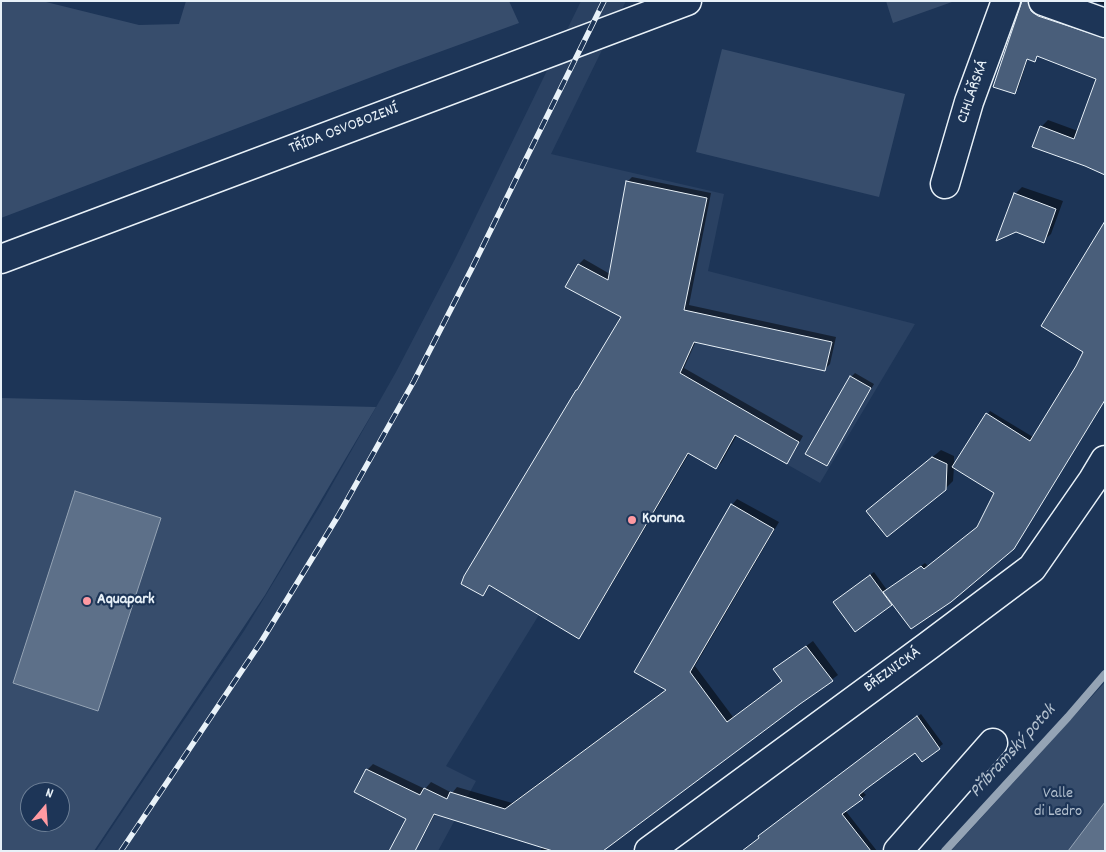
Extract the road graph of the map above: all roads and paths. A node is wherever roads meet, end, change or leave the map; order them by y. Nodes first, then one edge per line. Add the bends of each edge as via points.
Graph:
1 (687, 1) edge
2 (1006, 1) edge
3 (1043, 1) edge
4 (1105, 23) edge
5 (945, 184) dead end
6 (1, 259) edge
7 (1105, 460) edge
8 (993, 743) dead end
9 (649, 851) edge
10 (898, 851) edge

1 - 6 street, TŘÍDA OSVOBOZENÍ
2 - 5 street, CIHLÁŘSKÁ via 969,102
3 - 4 street
7 - 9 street, BŘEZNICKÁ via 1032,568
8 - 10 street

